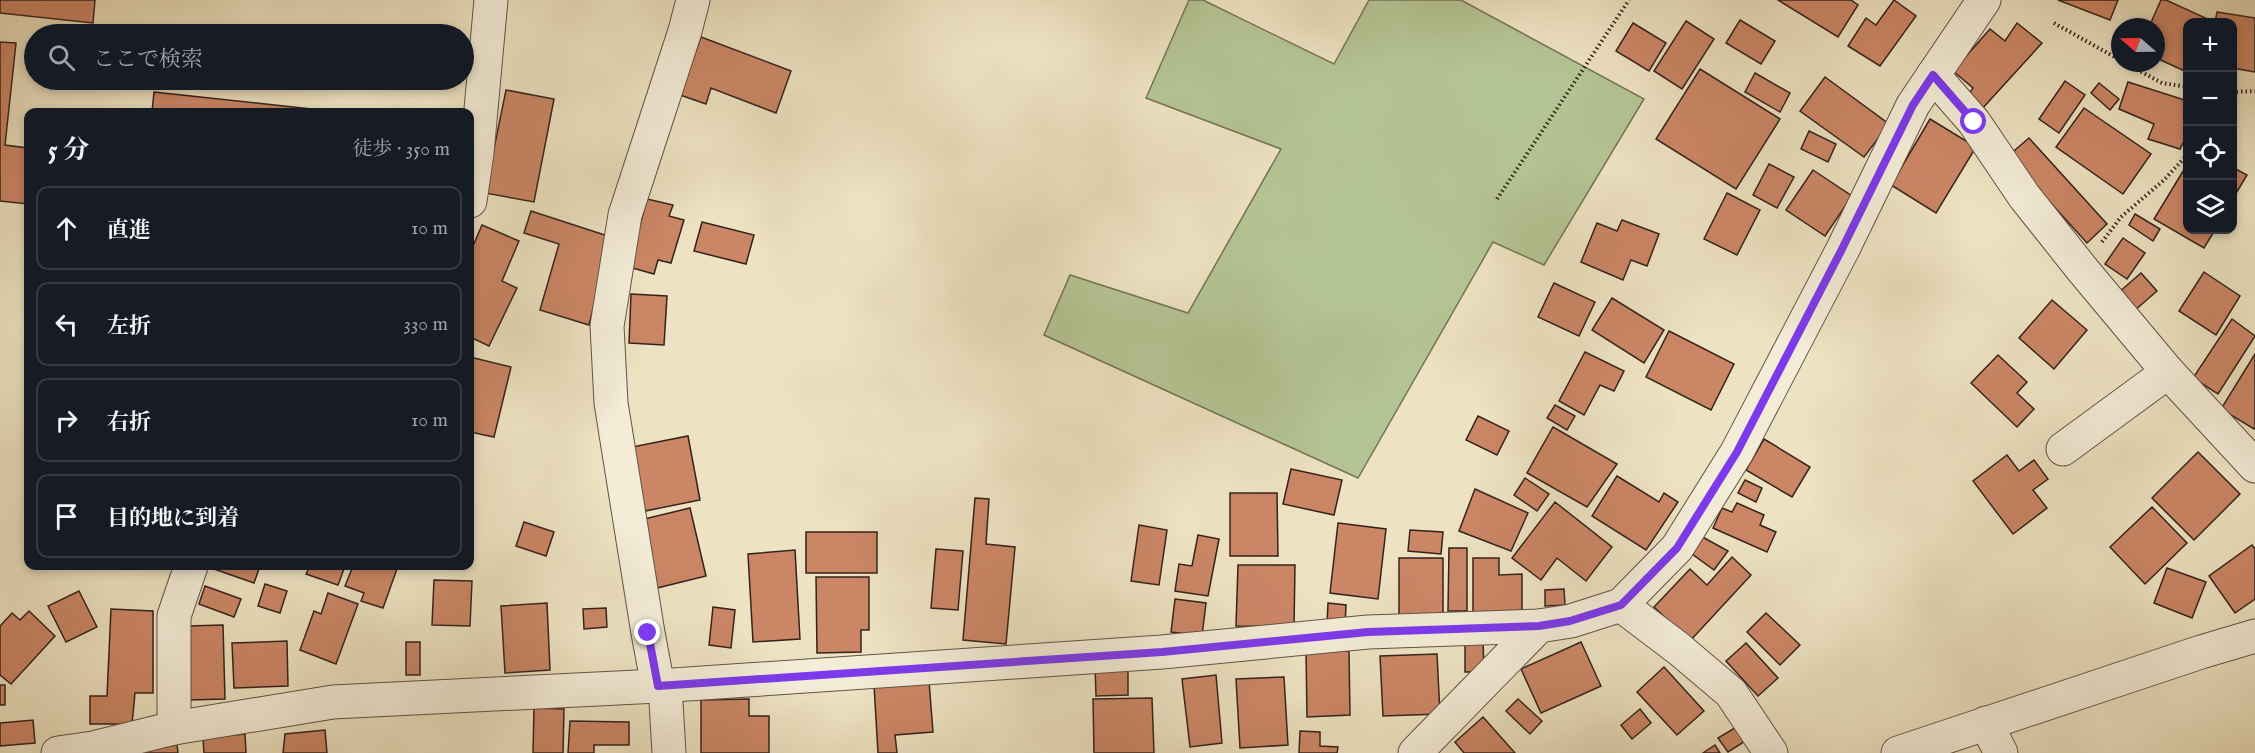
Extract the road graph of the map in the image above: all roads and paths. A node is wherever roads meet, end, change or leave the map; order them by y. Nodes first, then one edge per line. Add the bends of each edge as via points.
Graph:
1 (491, 0) edge
2 (693, 0) edge
3 (1629, 0) edge
4 (1984, 0) edge
5 (2054, 23) dead end
6 (2111, 55) edge
7 (2142, 72) edge
8 (1933, 75) junction
9 (2183, 86) edge
10 (2255, 91) edge
11 (2237, 92) edge
12 (2183, 159) edge
13 (474, 174) edge
14 (1497, 199) dead end
15 (2082, 269) junction
16 (2168, 372) junction
17 (2063, 449) dead end
18 (2255, 466) edge
19 (190, 570) edge
20 (1621, 605) junction
21 (1539, 626) junction
22 (2255, 636) edge
23 (662, 685) junction
24 (1986, 723) junction
25 (174, 728) junction
26 (58, 753) edge
27 (669, 753) edge
28 (1415, 753) edge
29 (1771, 753) edge
30 (1898, 753) edge
31 (2001, 753) edge

1 - 13 street
2 - 23 street via 624,215 608,326 611,403 648,633
3 - 14 path
4 - 8 street
5 - 6 path
7 - 9 path via 2162,83
8 - 15 street via 1974,122
8 - 20 street via 1913,105 1737,452 1677,548
10 - 11 path
12 - 15 path via 2121,217
15 - 16 street
16 - 17 street
16 - 18 street
19 - 25 street via 174,616
20 - 21 street
20 - 29 street via 1731,693
21 - 23 street via 1368,632 1162,652
21 - 28 street
22 - 24 street
23 - 25 street via 333,702
23 - 27 street
24 - 30 street
24 - 31 street
25 - 26 street

